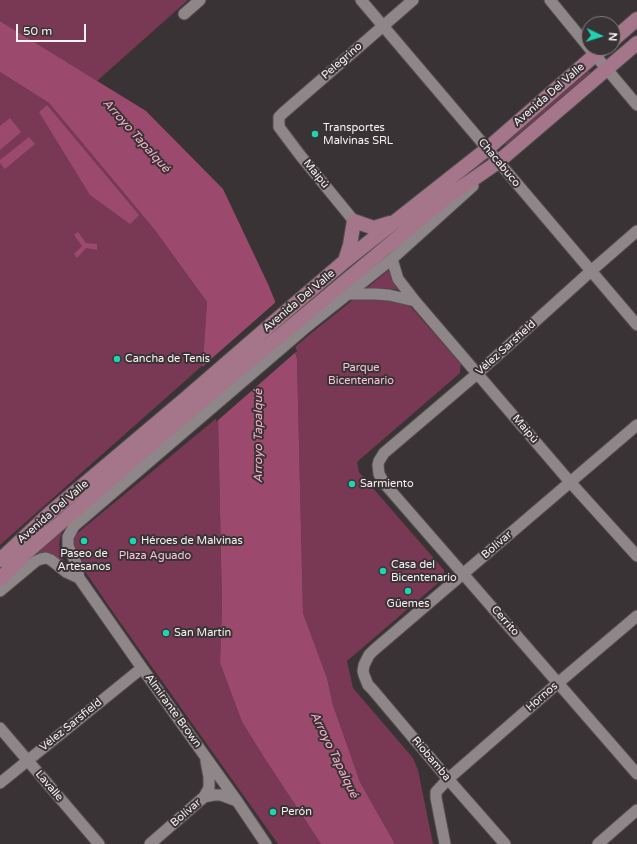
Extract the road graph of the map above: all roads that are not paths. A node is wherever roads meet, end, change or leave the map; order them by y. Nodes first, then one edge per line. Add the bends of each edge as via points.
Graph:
1 (200, 0) edge
2 (361, 0) edge
3 (413, 0) edge
4 (550, 0) edge
5 (184, 14) dead end
6 (637, 19) edge
7 (383, 25) junction
8 (581, 33) edge
9 (621, 33) edge
10 (637, 43) edge
11 (594, 56) edge
12 (601, 56) edge
13 (606, 69) junction
14 (637, 104) edge
15 (279, 127) joint
16 (487, 149) junction
17 (498, 162) junction
18 (354, 221) junction
19 (395, 222) junction
20 (637, 232) edge
21 (392, 259) junction
22 (345, 262) junction
23 (590, 271) junction
24 (348, 294) junction
25 (415, 301) junction
26 (300, 325) junction
27 (637, 325) edge
28 (478, 373) junction
29 (192, 409) junction
30 (637, 425) edge
31 (378, 466) joint
32 (570, 482) junction
33 (637, 556) edge
34 (0, 560) edge
35 (464, 574) junction
36 (79, 578) junction
37 (0, 579) edge
38 (0, 591) edge
39 (637, 616) edge
40 (142, 668) junction
41 (363, 670) joint
42 (558, 682) junction
43 (0, 728) edge
44 (205, 755) junction
45 (27, 760) junction
46 (637, 774) edge
47 (448, 779) junction
48 (0, 782) edge
49 (204, 798) junction
50 (237, 800) junction
51 (637, 810) edge
52 (99, 844) edge
53 (150, 844) edge
54 (266, 844) edge
55 (445, 844) edge
56 (505, 844) edge
57 (598, 844) edge

1 - 5 street
2 - 7 street, Chacabuco
3 - 7 street, Pelegrino
4 - 8 street
6 - 9 main road
7 - 15 street, Pelegrino via 283,113 279,118
7 - 16 street, Chacabuco
10 - 13 main road, Avenida Del Valle
11 - 16 main road, Avenida Del Valle
12 - 13 street
13 - 14 street
13 - 17 main road, Avenida Del Valle
15 - 18 street, Maipú
16 - 17 street, Chacabuco
16 - 19 main road, Avenida Del Valle
17 - 21 street, Avenida Del Valle
17 - 23 street, Chacabuco
17 - 26 main road, Avenida Del Valle via 443,200
18 - 19 main road via 374,228
18 - 22 main road
19 - 22 main road, Avenida Del Valle
20 - 23 street, Vélez Sarsfield
21 - 24 street, Avenida Del Valle
21 - 25 street, Maipú via 398,279
22 - 29 main road, Avenida Del Valle via 289,309
23 - 27 street, Chacabuco
23 - 28 street, Vélez Sarsfield
24 - 25 street via 389,295
24 - 26 street, Avenida Del Valle
25 - 28 street, Maipú
26 - 29 main road, Avenida Del Valle
28 - 31 street, Vélez Sarsfield via 384,453
28 - 32 street, Maipú
29 - 34 main road, Avenida Del Valle via 50,513
29 - 36 street, Avenida Del Valle via 70,531 68,546 76,563
29 - 37 main road, Avenida Del Valle via 27,552
30 - 32 street, Bolívar
31 - 35 street, Cerrito via 384,483
32 - 33 street, Maipú
32 - 35 street, Bolívar
35 - 41 street, Bolívar via 374,650 366,660
35 - 42 street, Cerrito
36 - 38 street via 46,558 36,561
36 - 40 street, Almirante Brown
39 - 42 street, Hornos
40 - 44 street, Almirante Brown
40 - 45 street, Vélez Sarsfield
41 - 47 street, Riobamba via 372,689
42 - 46 street, Cerrito
42 - 47 street, Hornos
43 - 45 street, Lavalle
44 - 49 street via 209,788
44 - 50 street, Almirante Brown
45 - 48 street, Vélez Sarsfield
45 - 52 street, Lavalle
47 - 55 street, Hornos via 436,792
47 - 56 street, Riobamba
49 - 50 street via 221,795
49 - 53 street, Bolívar
50 - 54 street, Almirante Brown
51 - 57 street

